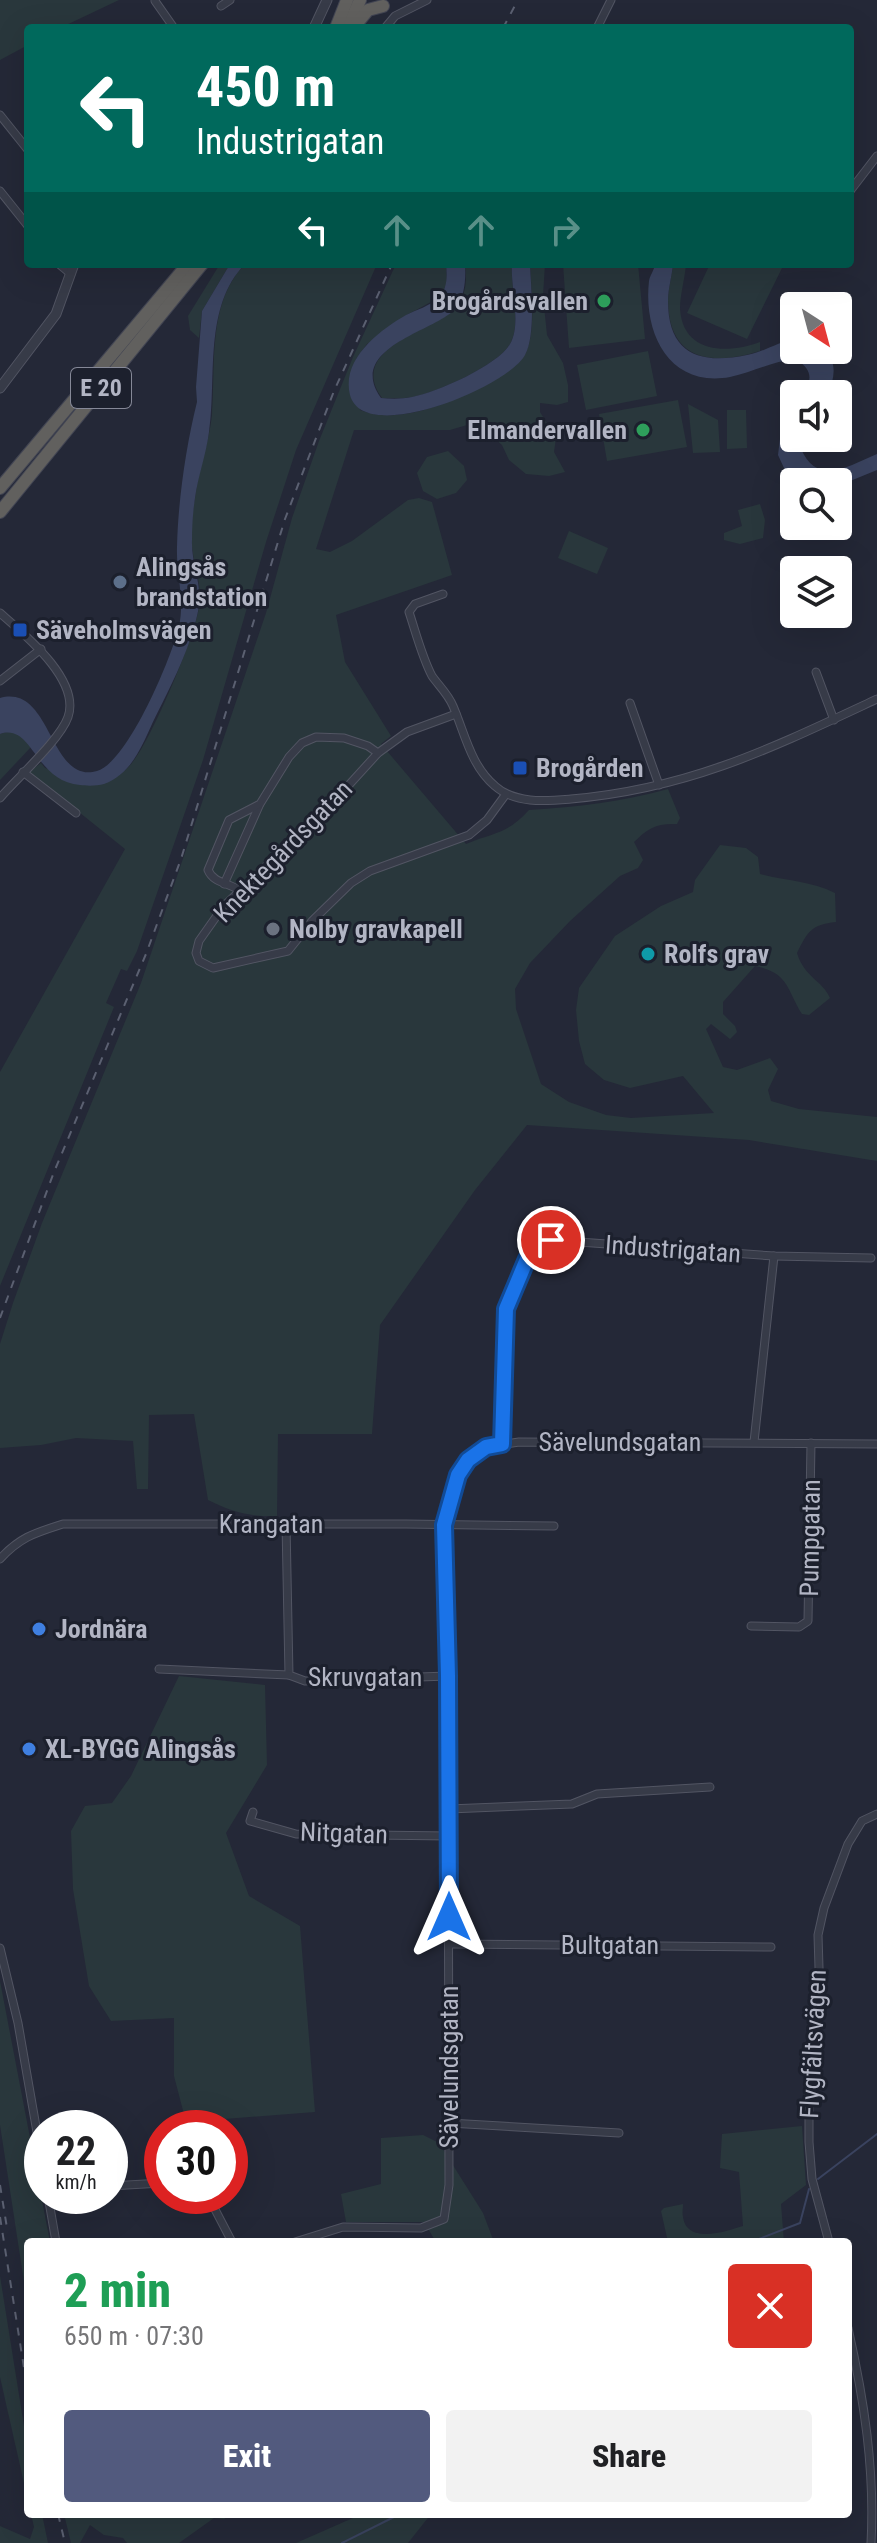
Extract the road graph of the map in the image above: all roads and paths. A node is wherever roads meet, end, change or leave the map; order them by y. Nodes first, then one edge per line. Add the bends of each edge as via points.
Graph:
1 (230, 0) edge
2 (327, 0) edge
3 (347, 0) edge
4 (360, 0) edge
5 (427, 0) edge
6 (611, 0) edge
7 (155, 1) edge
8 (382, 3) edge
9 (221, 6) dead end
10 (395, 16) junction
11 (171, 24) edge
12 (316, 24) edge
13 (338, 24) edge
14 (352, 24) edge
15 (355, 24) edge
16 (388, 24) edge
17 (599, 24) edge
18 (0, 115) edge
19 (24, 145) edge
20 (877, 156) edge
21 (854, 186) edge
22 (0, 191) edge
23 (24, 221) edge
24 (185, 268) edge
25 (199, 268) edge
26 (72, 269) edge
27 (0, 388) edge
28 (0, 488) edge
29 (0, 512) edge
30 (443, 594) dead end
31 (0, 613) edge
32 (41, 649) junction
33 (816, 672) dead end
34 (0, 681) edge
35 (877, 699) edge
36 (630, 703) dead end
37 (456, 714) junction
38 (834, 720) junction
39 (378, 753) junction
40 (23, 772) junction
41 (659, 785) junction
42 (506, 794) junction
43 (0, 798) edge
44 (260, 804) junction
45 (76, 813) dead end
46 (224, 884) junction
47 (240, 891) junction
48 (774, 1256) junction
49 (871, 1258) dead end
50 (754, 1442) junction
51 (811, 1443) junction
52 (502, 1444) junction
53 (877, 1444) edge
54 (286, 1524) junction
55 (444, 1525) junction
56 (554, 1526) dead end
57 (0, 1559) edge
58 (751, 1626) dead end
59 (159, 1669) dead end
60 (289, 1675) junction
61 (448, 1676) junction
62 (710, 1787) dead end
63 (449, 1809) junction
64 (253, 1812) dead end
65 (877, 1814) edge
66 (449, 1836) junction
67 (449, 1944) junction
68 (771, 1947) dead end
69 (0, 1948) edge
70 (33, 2110) edge
71 (449, 2123) junction
72 (619, 2133) dead end
73 (51, 2214) edge
74 (217, 2214) edge
75 (55, 2238) edge
76 (230, 2238) edge
77 (308, 2238) edge
78 (828, 2238) edge
79 (852, 2347) edge
80 (871, 2543) edge

1 - 9 street
2 - 12 street
3 - 13 highway
4 - 14 highway
5 - 10 street
6 - 17 street
7 - 11 street
8 - 10 highway
8 - 15 highway
10 - 16 street
18 - 19 street
20 - 21 street
22 - 23 street
24 - 28 highway, E 20
25 - 29 highway, E 20
26 - 27 street via 56,314
30 - 37 street via 415,604 409,612 432,675
31 - 32 street
32 - 34 street
32 - 40 street via 67,694 68,716
33 - 38 street
35 - 38 street
36 - 41 street
37 - 39 street, Knektegårdsgatan via 407,732
37 - 42 street via 478,767
38 - 41 street via 732,765
39 - 44 street via 344,738 316,737 302,743
39 - 47 street, Knektegårdsgatan
40 - 43 street
40 - 45 street
41 - 42 street via 564,799
42 - 47 street, Knektegårdsgatan via 469,835 351,883 288,951 206,966 196,953 199,941
44 - 46 street
44 - 46 street via 229,820 220,837 208,870
46 - 47 street
48 - 49 street, Industrigatan
48 - 50 street, Industrigatan
48 - 52 street, Industrigatan via 551,1240 527,1259 506,1309
50 - 51 street, Sävelundsgatan
50 - 52 street, Sävelundsgatan
51 - 53 street, Sävelundsgatan
51 - 58 street, Pumpgatan via 808,1621 799,1627
52 - 55 street, Sävelundsgatan via 486,1447 468,1460 458,1475
54 - 55 street, Krangatan
54 - 57 street, Krangatan via 63,1524 28,1535
54 - 60 street, Skruvgatan
55 - 56 street, Krangatan
55 - 61 street, Sävelundsgatan
59 - 60 street
60 - 61 street, Skruvgatan via 305,1681
61 - 63 street, Sävelundsgatan
62 - 63 street via 597,1794 572,1804
63 - 66 street, Sävelundsgatan
64 - 66 street, Nitgatan via 250,1821 296,1834
65 - 78 street, Flygfältsvägen via 862,1821 848,1844 818,1935 820,2001 809,2077 809,2142 812,2179
66 - 67 street, Sävelundsgatan
67 - 68 street, Bultgatan
67 - 71 street, Sävelundsgatan
69 - 70 street
71 - 72 street
71 - 77 street, Sävelundsgatan via 444,2219 421,2228 343,2227
73 - 75 street
74 - 76 street
79 - 80 street via 867,2436

